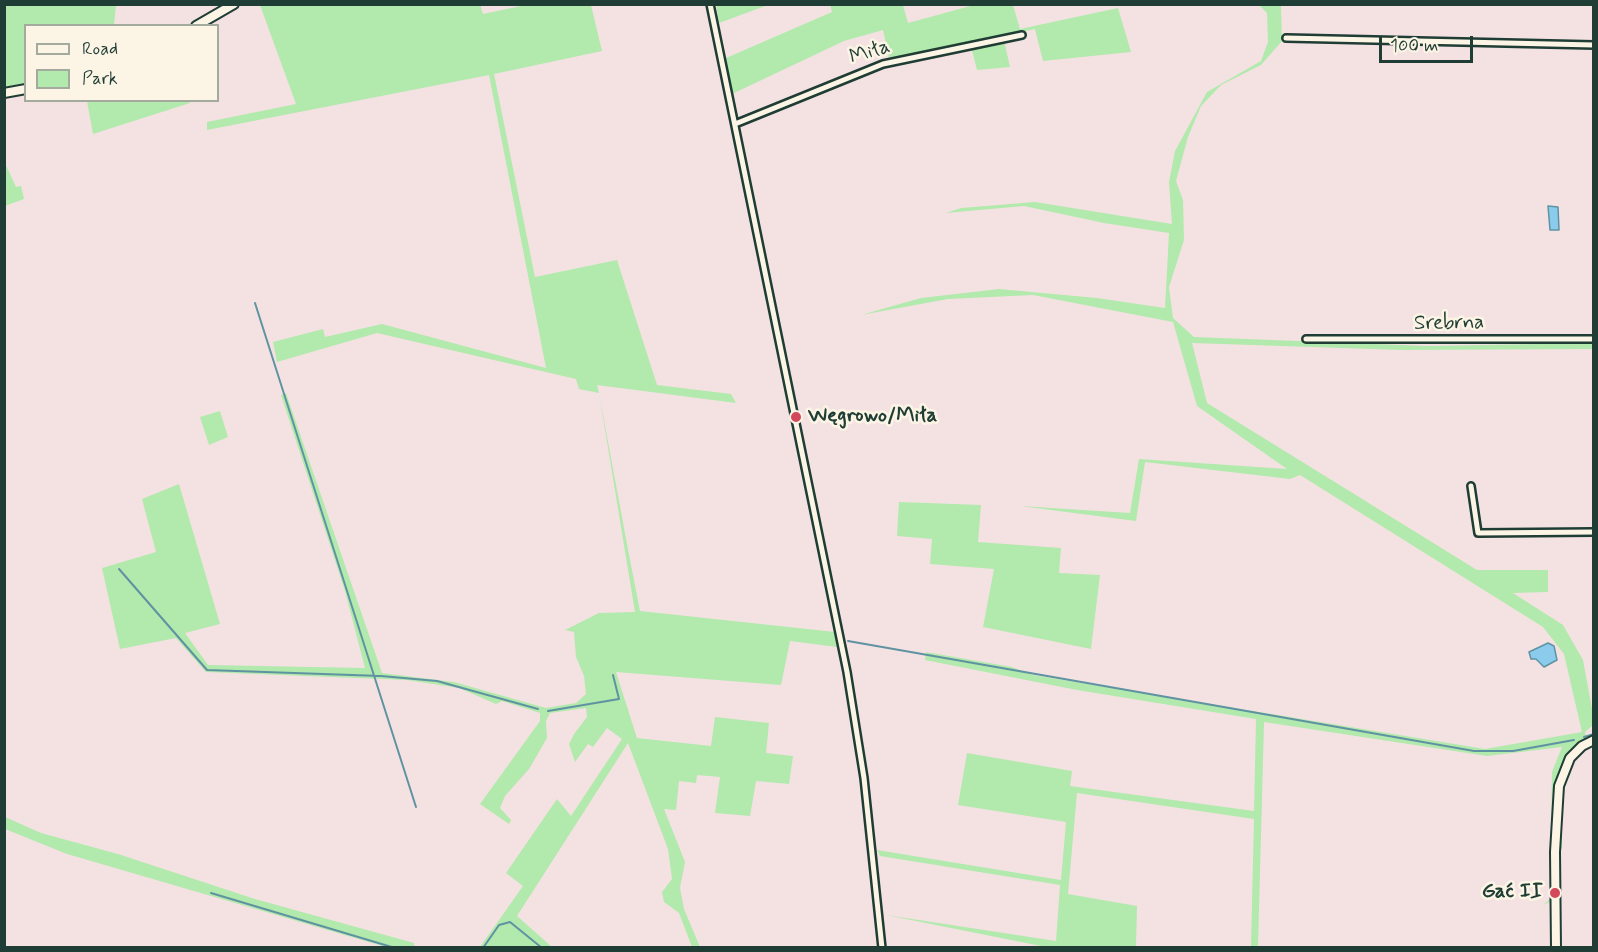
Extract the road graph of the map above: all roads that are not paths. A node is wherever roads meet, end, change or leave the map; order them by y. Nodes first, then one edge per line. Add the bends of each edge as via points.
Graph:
1 (234, 4) edge
2 (710, 4) edge
3 (199, 24) edge
4 (1022, 35) dead end
5 (1286, 38) dead end
6 (1593, 45) edge
7 (24, 89) edge
8 (4, 93) edge
9 (735, 124) junction
10 (1306, 339) dead end
11 (1593, 339) edge
12 (1471, 486) dead end
13 (1593, 532) edge
14 (1593, 741) edge
15 (882, 948) edge
16 (1556, 948) edge

1 - 3 street
2 - 9 street
4 - 9 street, Miła via 884,64
5 - 6 street
7 - 8 street
9 - 15 street via 847,672 864,778
10 - 11 street, Srebrna
12 - 13 street via 1478,533
14 - 16 street via 1570,758 1560,786 1555,852

